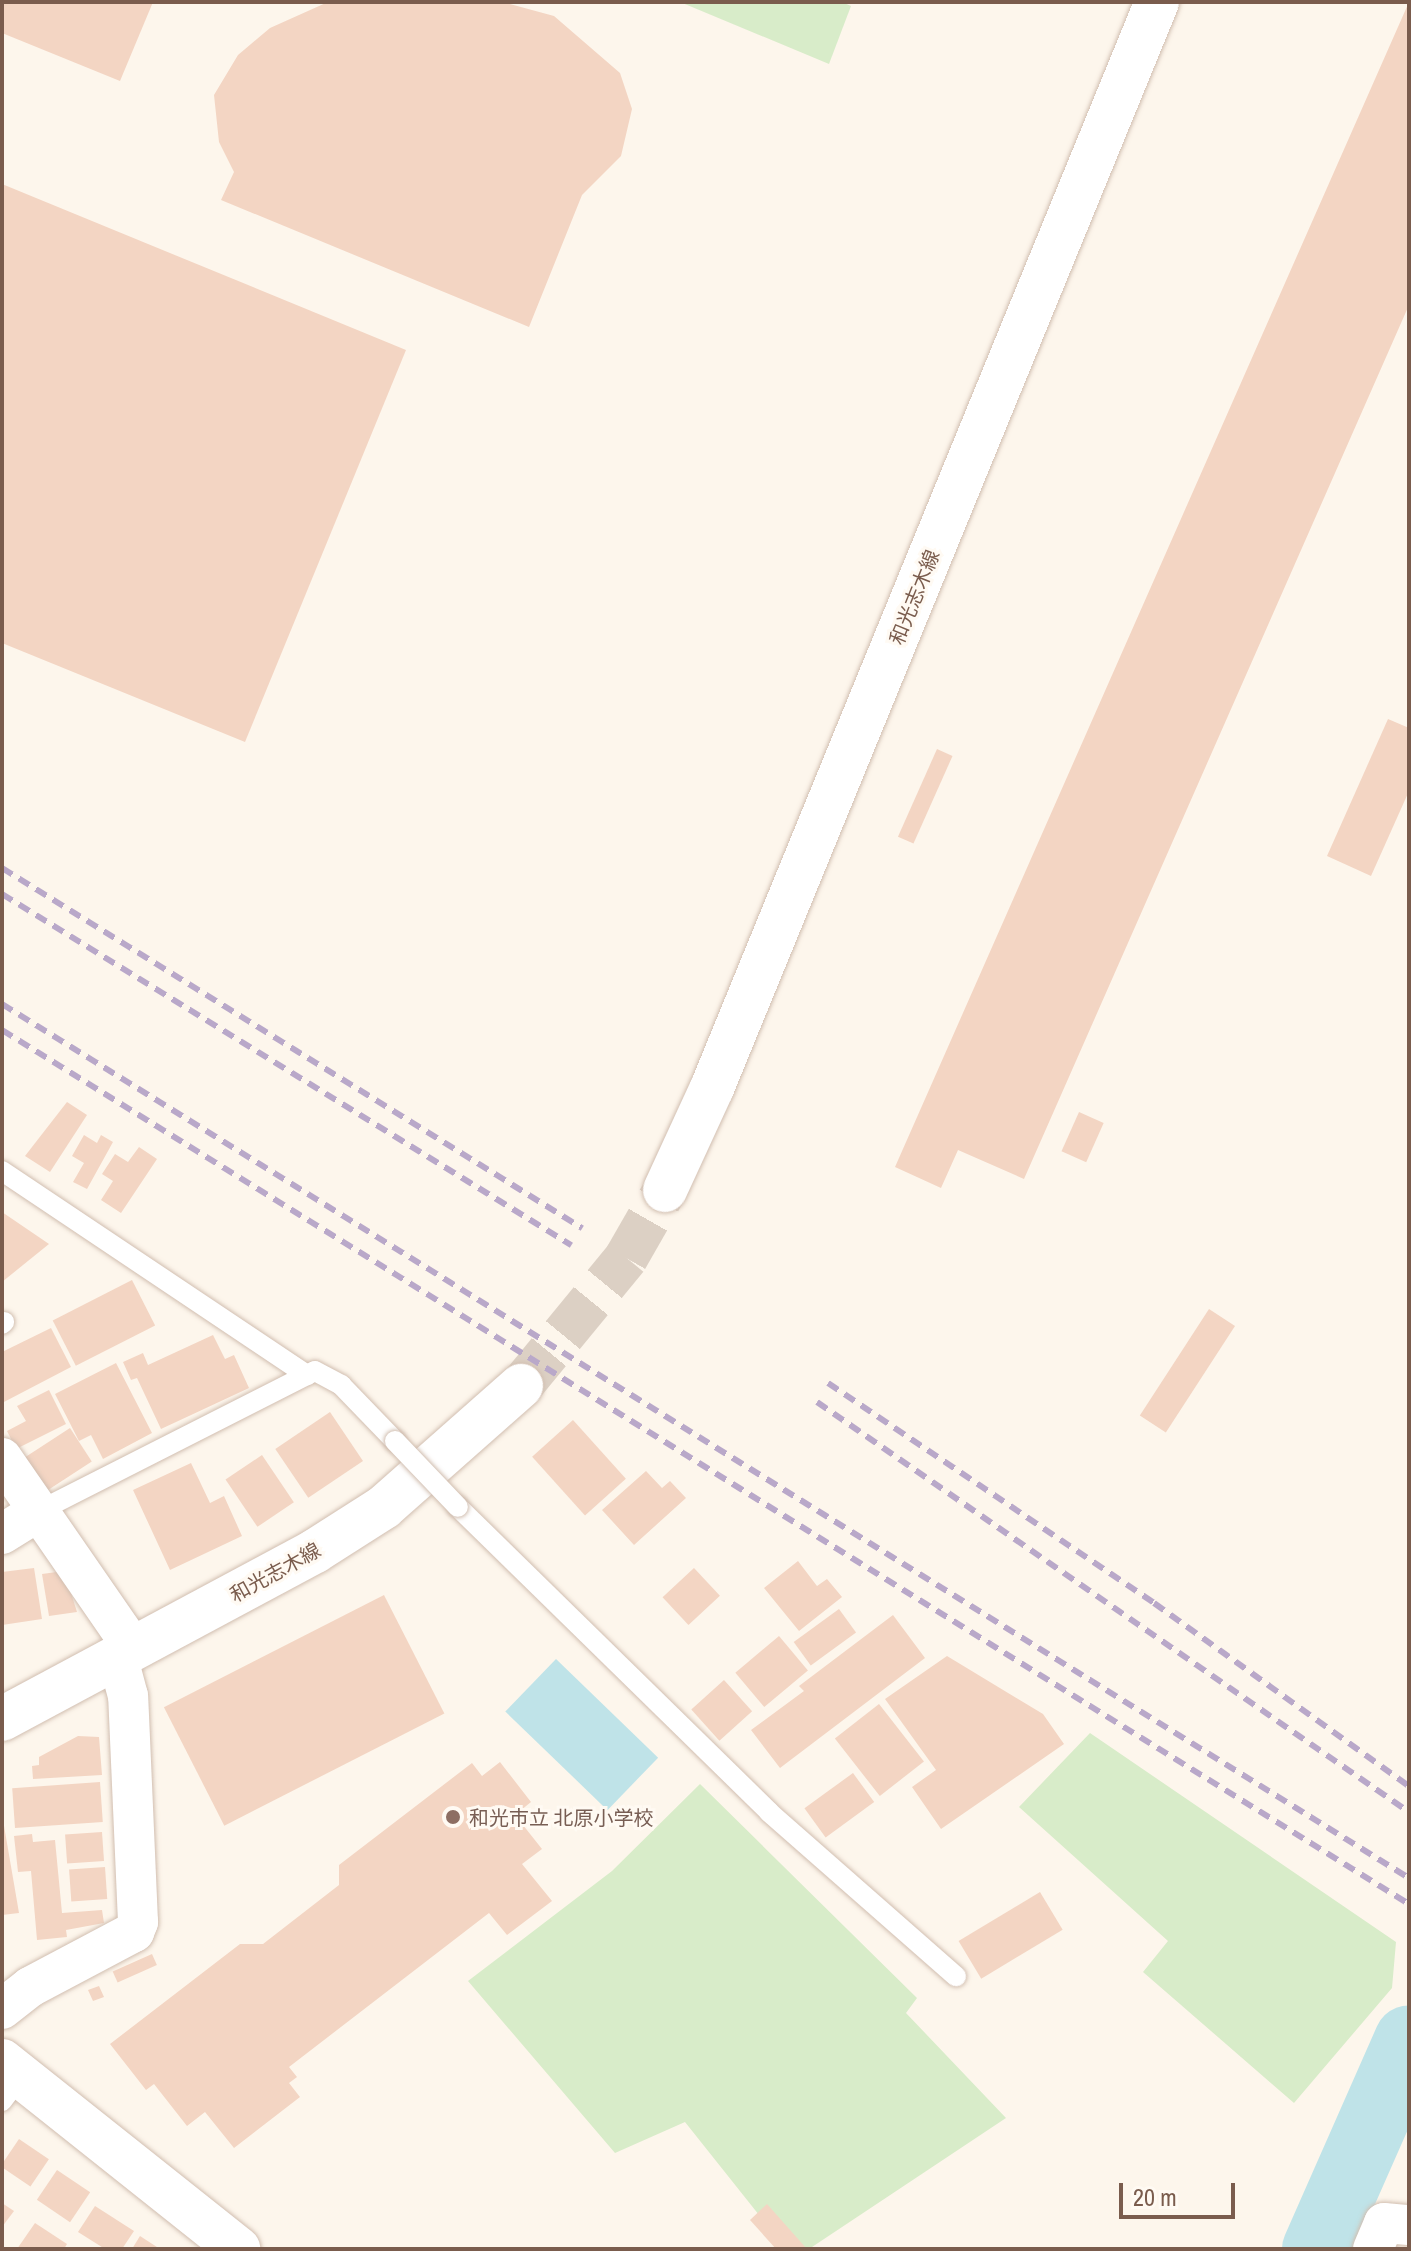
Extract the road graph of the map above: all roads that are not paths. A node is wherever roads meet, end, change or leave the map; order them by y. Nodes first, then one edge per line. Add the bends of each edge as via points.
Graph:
1 (1157, 2) edge
2 (2, 1171) edge
3 (665, 1190) tunnel mouth
4 (307, 1375) junction
5 (521, 1386) tunnel mouth
6 (2, 1458) edge
7 (39, 1511) junction
8 (2, 1534) edge
9 (126, 1653) junction
10 (2, 1719) edge
11 (956, 1976) dead end
12 (2, 2009) edge
13 (8, 2079) edge
14 (1409, 2225) edge
15 (238, 2249) edge
16 (1373, 2249) edge

1 - 3 main road, 和光志木線 via 718,1073
2 - 4 lane
4 - 7 lane
4 - 11 lane, bridge via 315,1371 341,1385 769,1812
5 - 9 main road, 和光志木線 via 384,1507 315,1551
6 - 7 street
7 - 8 street
7 - 9 street
9 - 10 main road, 和光志木線
9 - 12 street via 138,1922 134,1932 44,1979
13 - 15 main road
14 - 16 street via 1384,2223

